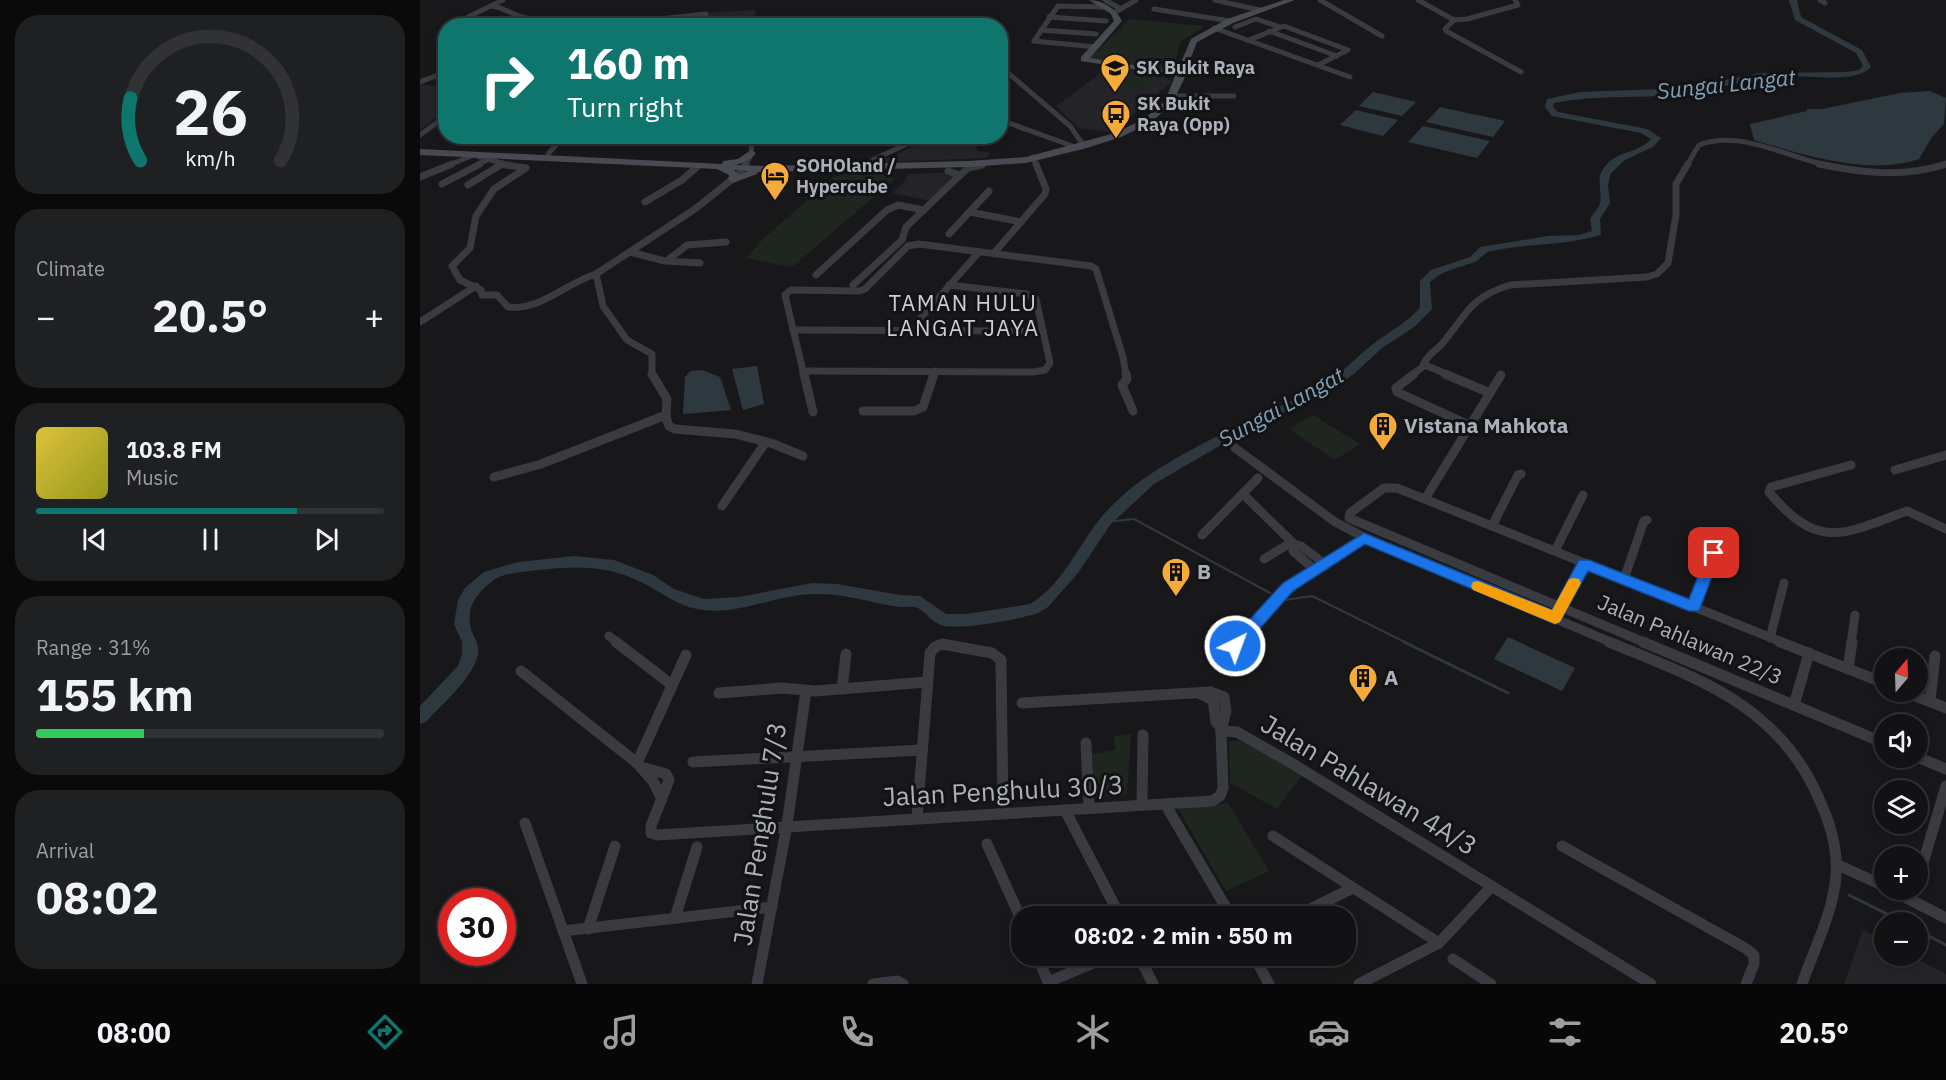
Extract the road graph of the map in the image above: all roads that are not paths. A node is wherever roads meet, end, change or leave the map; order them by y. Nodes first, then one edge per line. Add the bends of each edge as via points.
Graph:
1 (503, 0) edge
2 (1093, 0) edge
3 (1137, 0) edge
4 (1215, 0) edge
5 (1291, 0) edge
6 (1320, 0) edge
7 (1418, 0) edge
8 (1515, 0) edge
9 (1105, 4) edge
10 (491, 6) junction
11 (1154, 9) dead end
12 (1259, 10) junction
13 (1118, 11) junction
14 (468, 17) dead end
15 (1049, 17) junction
16 (524, 18) edge
17 (669, 18) edge
18 (705, 18) edge
19 (1454, 20) junction
20 (1106, 21) dead end
21 (1233, 24) junction
22 (1280, 27) junction
23 (1214, 28) junction
24 (1041, 30) junction
25 (1269, 31) junction
26 (1096, 34) dead end
27 (1382, 36) dead end
28 (1249, 40) junction
29 (1096, 47) junction
30 (1337, 56) junction
31 (1318, 65) junction
32 (1521, 72) dead end
33 (1008, 73) edge
34 (438, 76) edge
35 (1350, 77) dead end
36 (1180, 78) junction
37 (420, 82) edge
38 (1173, 96) junction
39 (1234, 96) dead end
40 (438, 122) edge
41 (1008, 123) edge
42 (420, 135) edge
43 (557, 144) edge
44 (751, 144) edge
45 (907, 144) edge
46 (420, 146) edge
47 (1081, 147) junction
48 (420, 152) edge
49 (548, 154) junction
50 (474, 155) junction
51 (514, 157) junction
52 (488, 160) junction
53 (748, 160) junction
54 (1034, 161) junction
55 (996, 163) junction
56 (504, 164) junction
57 (864, 164) junction
58 (1946, 164) edge
59 (723, 166) junction
60 (697, 167) junction
61 (765, 167) junction
62 (948, 171) dead end
63 (420, 177) edge
64 (733, 180) junction
65 (955, 180) junction
66 (442, 184) dead end
67 (468, 185) dead end
68 (989, 191) dead end
69 (645, 202) dead end
70 (924, 210) junction
71 (970, 212) junction
72 (1021, 222) junction
73 (949, 234) dead end
74 (726, 242) dead end
75 (630, 252) junction
76 (979, 252) junction
77 (994, 253) junction
78 (665, 261) junction
79 (700, 263) dead end
80 (596, 274) junction
81 (816, 274) dead end
82 (853, 285) dead end
83 (949, 285) junction
84 (476, 286) junction
85 (420, 322) edge
86 (793, 330) junction
87 (916, 330) junction
88 (1043, 331) junction
89 (1426, 366) junction
90 (803, 371) junction
91 (935, 371) junction
92 (1501, 375) dead end
93 (1490, 393) junction
94 (863, 411) dead end
95 (1133, 411) dead end
96 (813, 412) dead end
97 (666, 415) junction
98 (1471, 426) junction
99 (765, 443) junction
100 (1235, 448) dead end
101 (1946, 455) edge
102 (803, 456) dead end
103 (1851, 465) dead end
104 (1895, 470) dead end
105 (1521, 474) dead end
106 (494, 477) dead end
107 (1258, 478) dead end
108 (1243, 494) junction
109 (1583, 495) dead end
110 (1425, 499) junction
111 (722, 506) dead end
112 (1647, 520) dead end
113 (1492, 526) junction
114 (1946, 529) edge
115 (1202, 535) dead end
116 (1364, 538) junction
117 (1293, 543) junction
118 (1714, 550) dead end
119 (1555, 551) junction
120 (1264, 558) dead end
121 (1325, 564) junction
122 (1584, 564) junction
123 (1315, 570) junction
124 (1624, 579) junction
125 (1784, 583) dead end
126 (1562, 607) junction
127 (1694, 607) junction
128 (1855, 615) dead end
129 (1555, 618) junction
130 (609, 636) dead end
131 (1770, 638) junction
132 (1235, 646) dead end
133 (1809, 653) junction
134 (846, 654) dead end
135 (686, 656) dead end
136 (1935, 656) dead end
137 (1848, 669) junction
138 (521, 671) dead end
139 (1874, 679) edge
140 (927, 682) junction
141 (672, 684) junction
142 (842, 689) junction
143 (806, 691) junction
144 (719, 693) dead end
145 (1930, 701) joint
146 (1022, 704) dead end
147 (1794, 705) junction
148 (1946, 708) edge
149 (1221, 729) junction
150 (1143, 735) dead end
151 (1874, 739) edge
152 (1086, 743) dead end
153 (922, 750) junction
154 (795, 756) junction
155 (693, 762) dead end
156 (1928, 762) edge
157 (639, 765) junction
158 (1946, 769) edge
159 (1946, 786) edge
160 (1165, 804) junction
161 (1142, 805) junction
162 (1089, 808) junction
163 (1065, 810) junction
164 (1003, 813) junction
165 (917, 818) junction
166 (525, 823) dead end
167 (787, 825) junction
168 (1273, 836) dead end
169 (987, 844) dead end
170 (615, 846) dead end
171 (1562, 846) dead end
172 (1928, 846) edge
173 (697, 848) dead end
174 (1836, 864) junction
175 (1874, 881) edge
176 (1492, 886) junction
177 (1353, 888) junction
178 (1921, 900) edge
179 (1015, 906) edge
180 (1115, 906) edge
181 (1226, 906) edge
182 (1316, 906) edge
183 (772, 907) junction
184 (675, 918) junction
185 (1946, 918) edge
186 (588, 929) junction
187 (563, 932) junction
188 (1439, 943) junction
189 (1453, 959) dead end
190 (1041, 966) edge
191 (1087, 966) edge
192 (1144, 966) edge
193 (1259, 966) edge
194 (1049, 983) edge
195 (582, 984) edge
196 (757, 984) edge
197 (873, 984) edge
198 (903, 984) edge
199 (1153, 984) edge
200 (1269, 984) edge
201 (1359, 984) edge
202 (1491, 984) edge
203 (1651, 984) edge
204 (1746, 984) edge
205 (1802, 984) edge

1 - 10 street
2 - 9 main road
3 - 13 street
4 - 12 street
5 - 12 main road
6 - 27 street
7 - 19 street
8 - 19 street via 1518,5
9 - 13 main road
9 - 15 street via 1058,6
10 - 14 street
10 - 16 street
11 - 21 street
12 - 21 main road
13 - 29 main road via 1118,21
15 - 20 street
15 - 24 street
17 - 18 street via 706,14
19 - 32 street via 1446,31
21 - 22 street via 1256,19
21 - 23 main road
22 - 25 street
22 - 30 street via 1288,26 1348,50
23 - 28 street
23 - 36 main road via 1191,45
24 - 26 street
24 - 29 street via 1034,41
25 - 28 street
25 - 30 street
28 - 31 street
29 - 36 main road via 1084,59 1167,72
30 - 31 street
31 - 35 street
33 - 47 street via 1070,126
34 - 37 street
36 - 38 main road
38 - 39 street
38 - 47 main road via 1147,121
40 - 42 street
41 - 47 street
43 - 49 street
44 - 53 street
45 - 57 street
46 - 49 main road
47 - 54 main road
48 - 50 main road
49 - 59 main road
50 - 51 main road
50 - 52 street
50 - 63 street
51 - 56 street
51 - 60 main road
52 - 56 street
52 - 66 street
53 - 59 main road
53 - 59 main road
53 - 61 main road
53 - 64 street
54 - 55 main road
54 - 57 main road
54 - 72 street via 1045,194
55 - 61 main road
55 - 65 street via 968,168
56 - 67 street
56 - 84 street via 526,168 494,189 476,216 470,248 452,266 460,280
57 - 61 main road
58 - 89 street via 1928,171 1891,174 1836,167 1724,139 1705,141 1676,184 1676,214 1664,269 1647,277 1494,289 1469,306 1424,362
59 - 60 main road
59 - 64 main road via 734,174
60 - 69 street via 693,174
61 - 64 main road
62 - 65 street via 957,174
64 - 75 street
65 - 70 street
68 - 71 street
70 - 81 street via 898,204 887,210
70 - 82 street via 906,227 902,240
71 - 72 street
71 - 73 street
72 - 77 street
74 - 78 street via 687,245
75 - 78 street
75 - 80 street
76 - 77 street
76 - 83 street
76 - 86 street via 908,246 865,289 791,290 785,294
77 - 95 street via 1096,269 1120,347 1126,376 1122,385
78 - 79 street
80 - 84 street via 568,284 525,309 508,307 497,295 482,296
80 - 97 street via 603,306 627,340 652,354 652,377 667,399
83 - 87 street via 919,320
83 - 88 street via 1026,294 1036,299
84 - 85 street
86 - 87 street
86 - 90 street
87 - 88 street
88 - 91 street via 1050,363 1045,370
89 - 93 street
89 - 98 street via 1395,390
90 - 91 street
90 - 96 street
91 - 94 street via 923,407 914,411
92 - 93 street
93 - 98 street
97 - 99 street via 669,426 675,430 737,434
97 - 106 street via 541,464
98 - 110 street
99 - 102 street
99 - 111 street
100 - 116 street via 1335,522
101 - 104 street
103 - 114 street via 1771,488 1769,492 1791,514 1833,534 1906,511
105 - 113 street
107 - 108 street
108 - 115 street
108 - 117 street
109 - 119 street
110 - 113 street
110 - 126 street, Jalan Pahlawan 22/3 via 1391,486 1348,518
112 - 124 street
113 - 119 street
116 - 121 street
116 - 129 street
117 - 120 street
117 - 121 street
117 - 123 street via 1293,551
118 - 127 street
119 - 122 street
121 - 123 street
122 - 124 street
122 - 126 street
123 - 132 street via 1280,594
124 - 127 street
125 - 131 street
126 - 129 street
126 - 147 street, Jalan Pahlawan 22/3
127 - 131 street
128 - 137 street
129 - 174 street via 1701,681 1744,705 1772,728 1810,776 1830,830
130 - 141 street
131 - 133 street
133 - 137 street
133 - 147 street
134 - 142 street
135 - 141 street
136 - 145 street
137 - 139 street
138 - 157 street
140 - 142 street
140 - 153 street
140 - 164 street via 930,653 935,647 998,656 1001,660
141 - 157 street
142 - 143 street
143 - 144 street via 783,688
143 - 154 street, Jalan Penghulu 7/3
145 - 148 street
146 - 149 street via 1201,694 1213,700
147 - 151 street, Jalan Pahlawan 22/3
149 - 160 street, Jalan Penghulu 30/3 via 1220,796 1212,801
149 - 176 street, Jalan Pahlawan 4A/3 via 1237,732
150 - 161 street
152 - 162 street
153 - 154 street
153 - 165 street
154 - 155 street
154 - 167 street, Jalan Penghulu 7/3
156 - 158 street
157 - 167 street, Jalan Penghulu 30/3 via 661,797 651,833
159 - 172 street
160 - 161 street, Jalan Penghulu 30/3
160 - 181 street
161 - 162 street, Jalan Penghulu 30/3
162 - 163 street, Jalan Penghulu 30/3
163 - 164 street, Jalan Penghulu 30/3
163 - 180 street
164 - 165 street, Jalan Penghulu 30/3
165 - 167 street, Jalan Penghulu 30/3
166 - 187 street
167 - 183 street, Jalan Penghulu 7/3
168 - 177 street
169 - 179 street
170 - 186 street
171 - 204 street via 1745,948 1754,956
173 - 184 street
174 - 175 street
174 - 205 street via 1829,908
176 - 188 street
176 - 203 street, Jalan Pahlawan 4A/3
177 - 182 street
177 - 188 street
178 - 185 street
183 - 184 street
183 - 196 street, Jalan Penghulu 7/3
184 - 186 street
186 - 187 street
187 - 195 street
188 - 201 street
189 - 202 street
190 - 194 street
191 - 194 street
192 - 199 street
193 - 200 street
197 - 198 street

